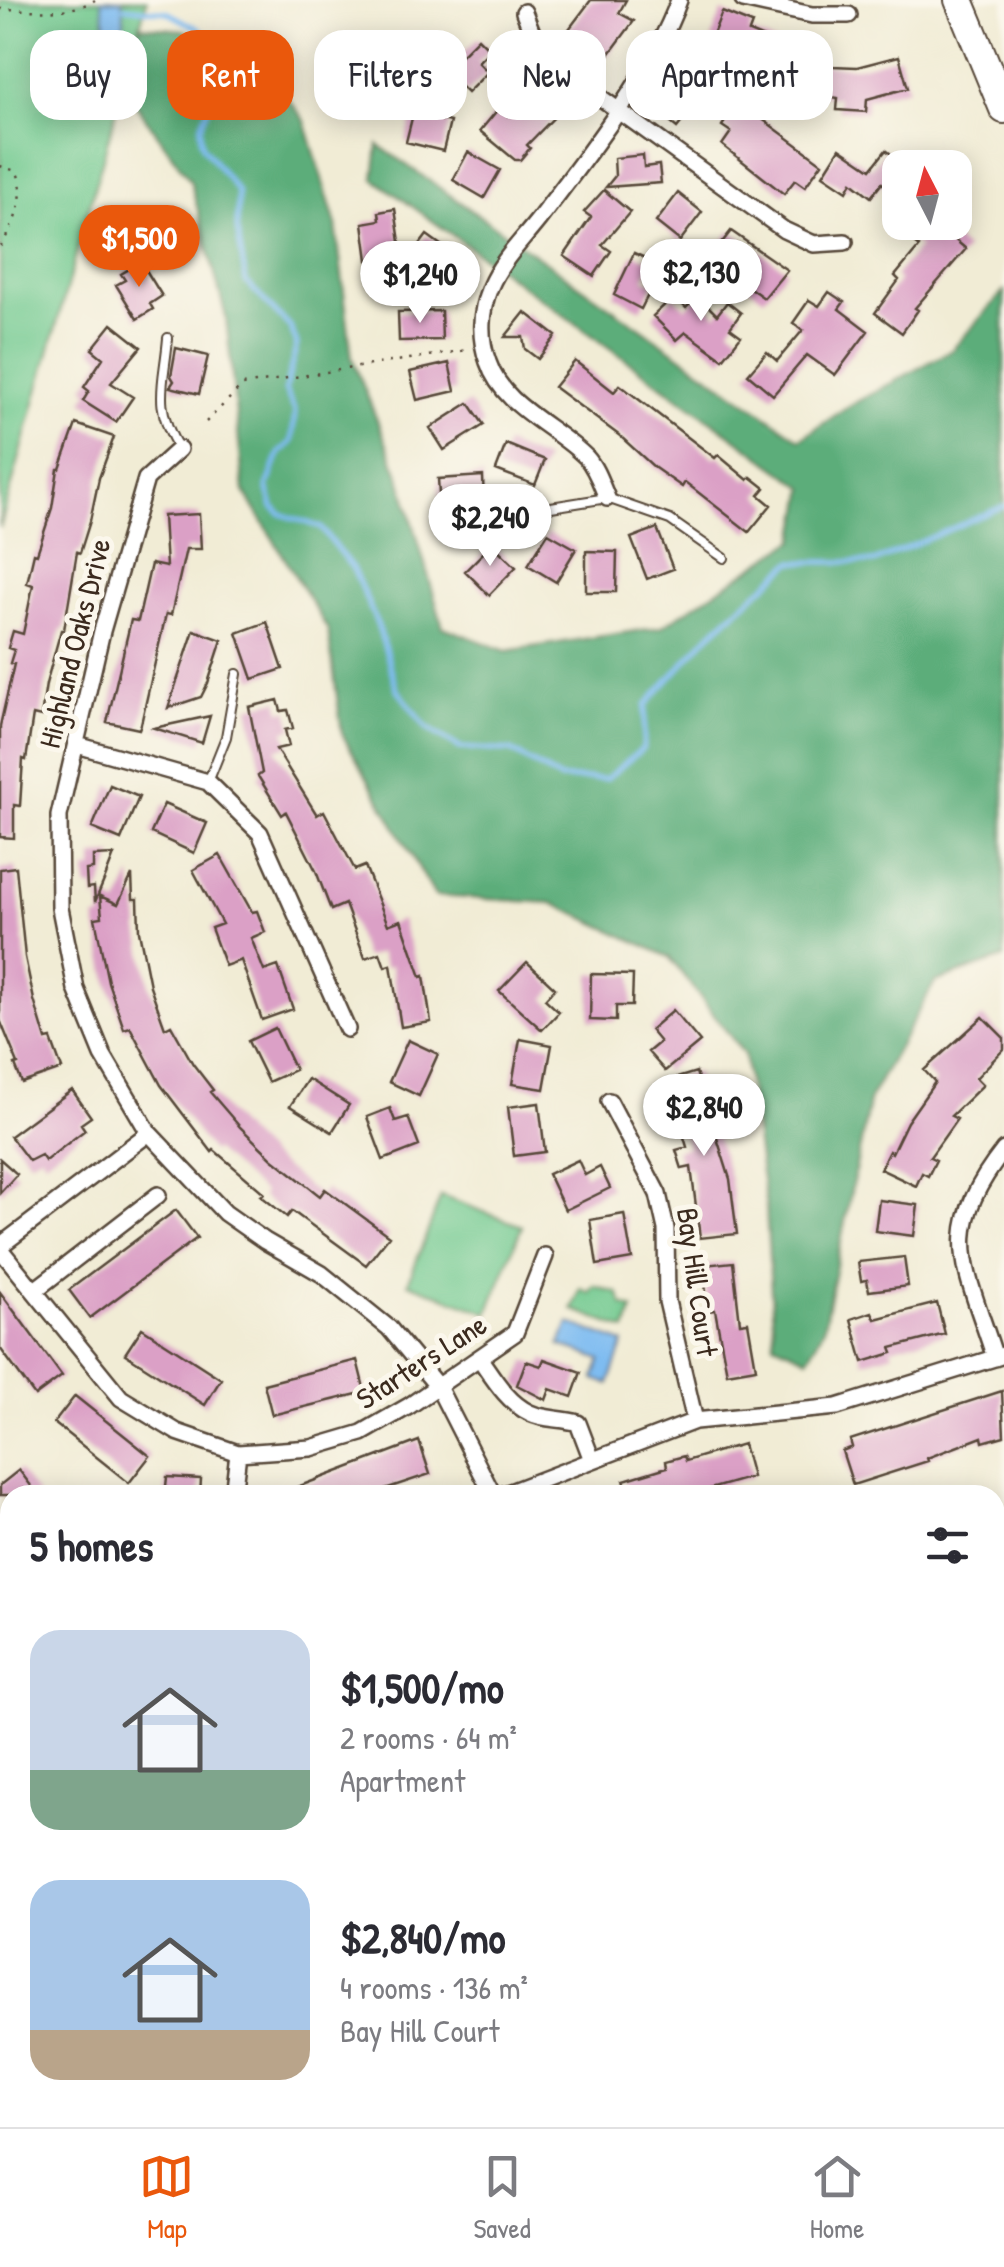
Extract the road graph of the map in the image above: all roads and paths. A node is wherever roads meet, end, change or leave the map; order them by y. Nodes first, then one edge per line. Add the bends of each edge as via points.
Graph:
1 (95, 0) edge
2 (679, 0) edge
3 (743, 0) edge
4 (960, 0) edge
5 (0, 9) edge
6 (524, 12) dead end
7 (849, 15) dead end
8 (1004, 109) edge
9 (617, 110) junction
10 (0, 166) edge
11 (845, 242) dead end
12 (0, 247) edge
13 (168, 338) dead end
14 (484, 348) junction
15 (206, 422) dead end
16 (179, 449) joint
17 (607, 498) junction
18 (520, 512) dead end
19 (724, 558) dead end
20 (238, 674) dead end
21 (77, 745) junction
22 (208, 782) junction
23 (347, 1029) dead end
24 (609, 1100) dead end
25 (150, 1133) junction
26 (1004, 1150) edge
27 (158, 1195) dead end
28 (0, 1247) edge
29 (545, 1256) dead end
30 (35, 1290) junction
31 (1000, 1356) edge
32 (480, 1360) junction
33 (438, 1387) junction
34 (694, 1421) junction
35 (238, 1453) junction
36 (592, 1460) junction
37 (233, 1485) edge
38 (488, 1485) edge
39 (528, 1485) edge

1 - 5 path via 54,10
2 - 9 street
3 - 7 street
4 - 8 highway
6 - 9 street via 554,64
9 - 11 street via 798,239
9 - 14 street via 499,267 483,312
10 - 12 path via 16,171 21,186
13 - 16 lane via 160,402
14 - 15 path via 243,385
14 - 17 street via 512,400 588,459
16 - 21 street, Highland Oaks Drive via 146,479
17 - 18 lane
17 - 19 lane via 670,520
20 - 22 lane via 226,737
21 - 22 street
21 - 25 street, Highland Oaks Drive via 59,816 60,908 76,989 103,1055
22 - 23 street via 260,833
24 - 34 street, Bay Hill Court via 658,1194 667,1302
25 - 28 street
25 - 33 street, Highland Oaks Drive via 225,1213 322,1274 389,1328
26 - 31 street via 964,1215 963,1256
27 - 30 street
28 - 30 street, Starters Lane
29 - 32 street, Starters Lane via 514,1333
30 - 35 street, Starters Lane via 121,1398 177,1432
31 - 34 street via 837,1406
32 - 33 street, Starters Lane
32 - 36 street via 509,1398 532,1415 578,1424
33 - 35 street, Starters Lane via 362,1432 311,1448
33 - 38 street, Highland Oaks Drive
34 - 36 street
35 - 37 street
36 - 39 street

